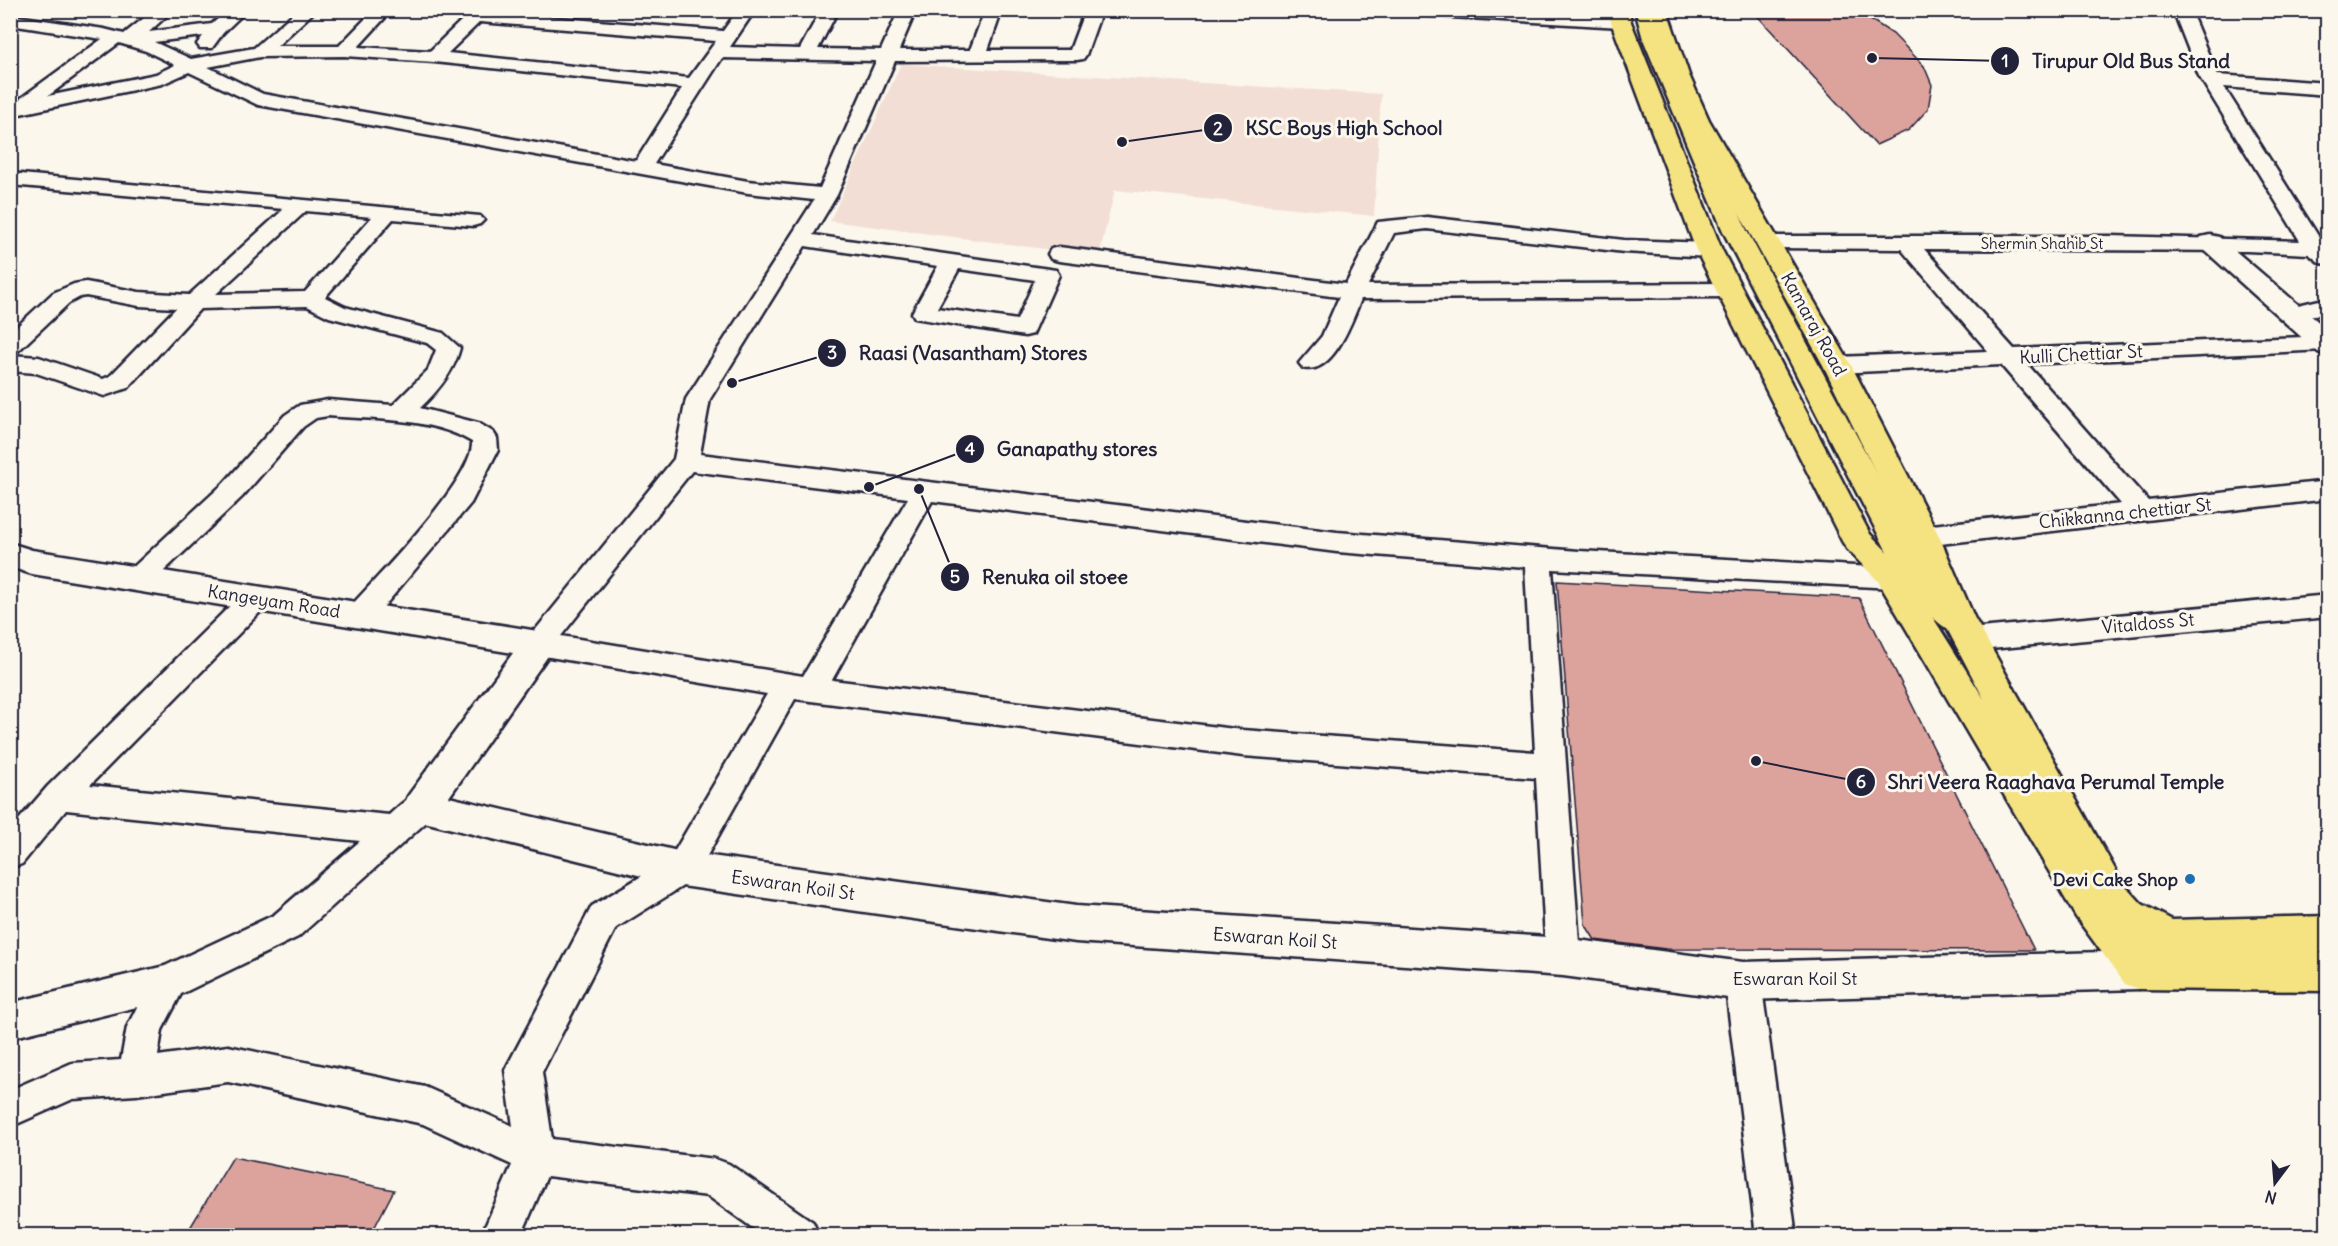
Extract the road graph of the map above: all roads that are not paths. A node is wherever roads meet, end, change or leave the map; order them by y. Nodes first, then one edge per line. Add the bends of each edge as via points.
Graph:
1 (165, 10) edge
2 (239, 10) edge
3 (308, 10) edge
4 (384, 10) edge
5 (611, 10) edge
6 (747, 10) edge
7 (830, 10) edge
8 (908, 10) edge
9 (994, 10) edge
10 (1094, 10) edge
11 (1416, 10) edge
12 (1657, 10) edge
13 (2181, 10) edge
14 (473, 13) edge
15 (1629, 13) edge
16 (548, 16) edge
17 (10, 20) edge
18 (598, 26) junction
19 (218, 29) junction
20 (122, 39) junction
21 (723, 44) junction
22 (344, 51) junction
23 (260, 52) junction
24 (806, 54) junction
25 (887, 56) junction
26 (977, 56) junction
27 (434, 57) junction
28 (190, 65) junction
29 (2211, 80) junction
30 (694, 84) junction
31 (2328, 89) edge
32 (14, 111) edge
33 (641, 168) junction
34 (10, 178) edge
35 (827, 195) junction
36 (301, 205) junction
37 (387, 213) junction
38 (473, 220) dead end
39 (799, 239) junction
40 (1769, 242) junction
41 (2210, 242) junction
42 (1908, 244) junction
43 (1709, 250) junction
44 (2323, 251) edge
45 (1059, 254) dead end
46 (952, 261) junction
47 (1729, 290) junction
48 (1353, 292) junction
49 (311, 299) junction
50 (194, 302) junction
51 (2328, 305) edge
52 (2293, 313) junction
53 (2326, 345) edge
54 (10, 346) edge
55 (2010, 357) junction
56 (10, 363) edge
57 (1311, 363) dead end
58 (1837, 365) junction
59 (400, 413) junction
60 (686, 460) junction
61 (925, 490) junction
62 (2328, 490) edge
63 (2144, 512) junction
64 (1923, 536) junction
65 (10, 555) edge
66 (1538, 558) junction
67 (1894, 571) junction
68 (138, 579) junction
69 (256, 598) junction
70 (2328, 606) edge
71 (360, 615) junction
72 (1964, 629) junction
73 (538, 644) junction
74 (800, 687) junction
75 (1551, 766) junction
76 (59, 796) junction
77 (408, 819) junction
78 (10, 854) edge
79 (682, 869) junction
80 (2328, 934) edge
81 (1563, 957) junction
82 (2139, 970) junction
83 (2328, 972) edge
84 (1743, 981) junction
85 (169, 982) junction
86 (10, 1021) edge
87 (136, 1077) junction
88 (10, 1109) edge
89 (536, 1156) junction
90 (501, 1236) edge
91 (799, 1236) edge
92 (1776, 1236) edge

1 - 20 street
2 - 19 street
3 - 23 street
4 - 22 street
5 - 18 street
6 - 21 street
7 - 24 street
8 - 25 street
9 - 26 street
10 - 26 street via 1077,55
11 - 15 street
12 - 40 main road, Kamaraj Road via 1678,75 1698,120
13 - 29 street
14 - 16 street
14 - 27 street
15 - 43 main road
15 - 67 main road via 1721,243
15 - 67 main road via 1653,39 1735,231
16 - 18 street
17 - 20 street
18 - 21 street via 669,24
19 - 20 street
19 - 28 street
20 - 28 street via 152,47
20 - 32 street
21 - 24 street
21 - 30 street
22 - 23 street
22 - 27 street
23 - 28 street
24 - 25 street
25 - 26 street
25 - 35 street
27 - 30 street
28 - 32 street via 162,78
28 - 33 street via 258,99
29 - 31 street
29 - 44 street
30 - 33 street
33 - 35 street via 747,187
34 - 36 street
35 - 39 street
36 - 37 street
36 - 50 street
37 - 38 street
37 - 49 street
39 - 46 street
39 - 60 street via 698,399
40 - 42 street, Shermin Shahib St
40 - 58 main road, Kamaraj Road
41 - 42 street, Shermin Shahib St
41 - 44 street, Shermin Shahib St
41 - 52 main road
42 - 55 street
43 - 47 main road
43 - 48 street via 1623,246 1427,223 1386,227
45 - 48 street
46 - 46 street via 1048,275 1025,329 922,313
47 - 48 street
47 - 67 main road via 1858,541
48 - 57 street via 1332,339
49 - 50 street
49 - 59 street via 337,312 435,338 448,348 435,376
50 - 54 street via 139,299 86,289 74,291 60,298
50 - 56 street via 128,375 104,387 39,365
51 - 52 street
52 - 53 main road
53 - 55 street, Kulli Chettiar St
55 - 58 street, Kulli Chettiar St
55 - 63 street
58 - 64 main road, Kamaraj Road
59 - 68 street via 328,408 309,411 294,421 233,490
59 - 71 street via 469,429 483,438 485,450 462,496
60 - 61 street
60 - 73 street
61 - 66 street via 1337,542
61 - 74 street
62 - 63 street, Chikkanna chettiar St
63 - 64 street, Chikkanna chettiar St
64 - 72 main road, Kamaraj Road
65 - 68 main road, Kangeyam Road
66 - 67 street
66 - 75 street
67 - 72 main road
67 - 82 main road via 2090,904
68 - 69 main road, Kangeyam Road
69 - 71 main road, Kangeyam Road
69 - 76 street
70 - 72 street, Vitaldoss St
71 - 73 main road, Kangeyam Road
72 - 80 main road via 2108,894 2124,916 2148,931 2172,939
73 - 74 street
73 - 77 main road
74 - 75 street via 1243,743
74 - 79 street
75 - 81 street
76 - 77 street
76 - 78 street
77 - 79 main road, Eswaran Koil St
77 - 85 street via 286,926
79 - 81 main road, Eswaran Koil St via 1076,924
79 - 89 street via 604,917 524,1070
81 - 84 main road, Eswaran Koil St
82 - 83 main road
82 - 84 main road, Eswaran Koil St
84 - 92 street
85 - 86 street
85 - 87 street via 145,1027
87 - 88 street via 72,1081
87 - 89 street via 228,1064 424,1106
89 - 90 street
89 - 91 street via 716,1178

